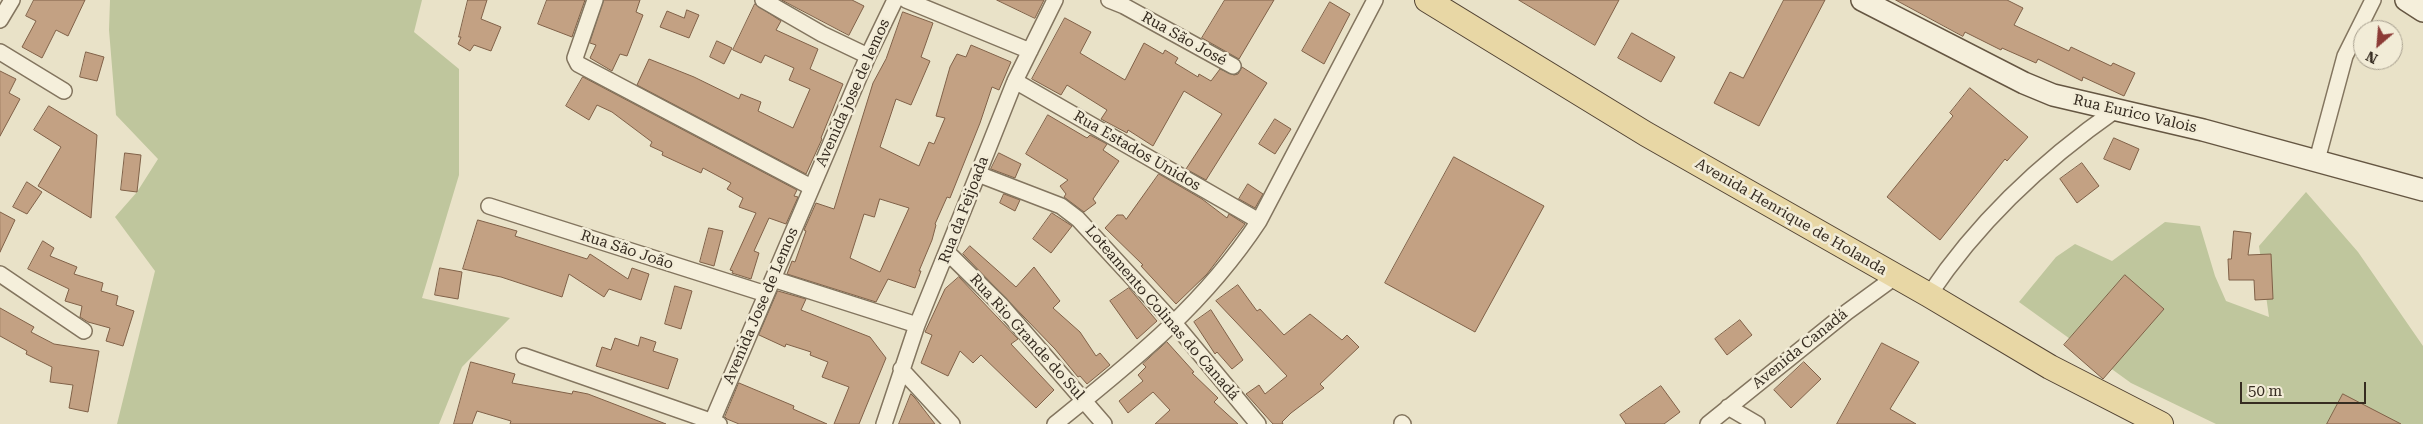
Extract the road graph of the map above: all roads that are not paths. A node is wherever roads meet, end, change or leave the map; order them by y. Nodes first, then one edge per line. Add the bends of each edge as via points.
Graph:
1 (12, 0) edge
2 (594, 0) edge
3 (763, 0) edge
4 (895, 0) edge
5 (906, 0) edge
6 (1055, 0) edge
7 (1109, 0) edge
8 (1375, 0) edge
9 (1427, 0) edge
10 (1862, 0) edge
11 (2373, 0) edge
12 (2406, 0) edge
13 (2423, 11) edge
14 (0, 20) edge
15 (0, 52) edge
16 (1030, 52) junction
17 (868, 56) junction
18 (1233, 66) dead end
19 (1016, 81) junction
20 (64, 91) dead end
21 (2117, 109) junction
22 (2316, 160) junction
23 (978, 174) junction
24 (812, 187) junction
25 (2423, 190) edge
26 (489, 206) dead end
27 (1259, 221) junction
28 (948, 253) junction
29 (0, 274) edge
30 (1895, 277) junction
31 (773, 278) junction
32 (766, 294) junction
33 (1929, 295) junction
34 (1175, 324) junction
35 (917, 325) junction
36 (84, 331) dead end
37 (524, 356) dead end
38 (901, 369) junction
39 (1084, 400) junction
40 (1728, 407) junction
41 (714, 423) edge
42 (884, 424) edge
43 (952, 424) edge
44 (1054, 424) edge
45 (1104, 424) edge
46 (1258, 424) edge
47 (1708, 424) edge
48 (1757, 424) edge
49 (2161, 424) edge

1 - 14 street
2 - 24 street via 575,58 580,66
3 - 17 street
4 - 17 street, Avenida jose de lemos
5 - 16 street
6 - 16 street, Rua da Feijoada
7 - 18 street, Rua São José
8 - 27 street
9 - 30 main road, Avenida Henrique de Holanda via 1646,134
10 - 21 main road, Rua Eurico Valois via 2053,95
11 - 22 street via 2345,56
12 - 13 main road
15 - 20 street
16 - 19 street, Rua da Feijoada
17 - 24 street, Avenida jose de lemos
19 - 23 street, Rua da Feijoada
19 - 27 street, Rua Estados Unidos
21 - 22 main road, Rua Eurico Valois
21 - 33 street via 2081,134 2002,203 1952,259
22 - 25 main road, Rua Eurico Valois
23 - 28 street, Rua da Feijoada
23 - 34 street, Loteamento Colinas do Canadá via 1061,206 1078,219
24 - 31 street, Avenida Jose de Lemos
26 - 32 street, Rua São João
27 - 34 street via 1238,253
28 - 35 street, Rua da Feijoada
28 - 39 street, Rua Rio Grande do Sul via 1000,304
29 - 36 street
30 - 33 main road, Avenida Henrique de Holanda
30 - 40 street, Avenida Canadá
31 - 32 street, Avenida Jose de Lemos
31 - 35 street
32 - 41 street, Avenida Jose de Lemos
33 - 49 main road, Avenida Henrique de Holanda via 2050,367
34 - 39 street
34 - 46 street, Loteamento Colinas do Canadá
35 - 38 street, Rua da Feijoada
37 - 41 street
38 - 42 street, Rua da Feijoada
38 - 43 street
39 - 44 street
39 - 45 street, Rua Rio Grande do Sul
40 - 47 street, Avenida Canadá
40 - 48 street

